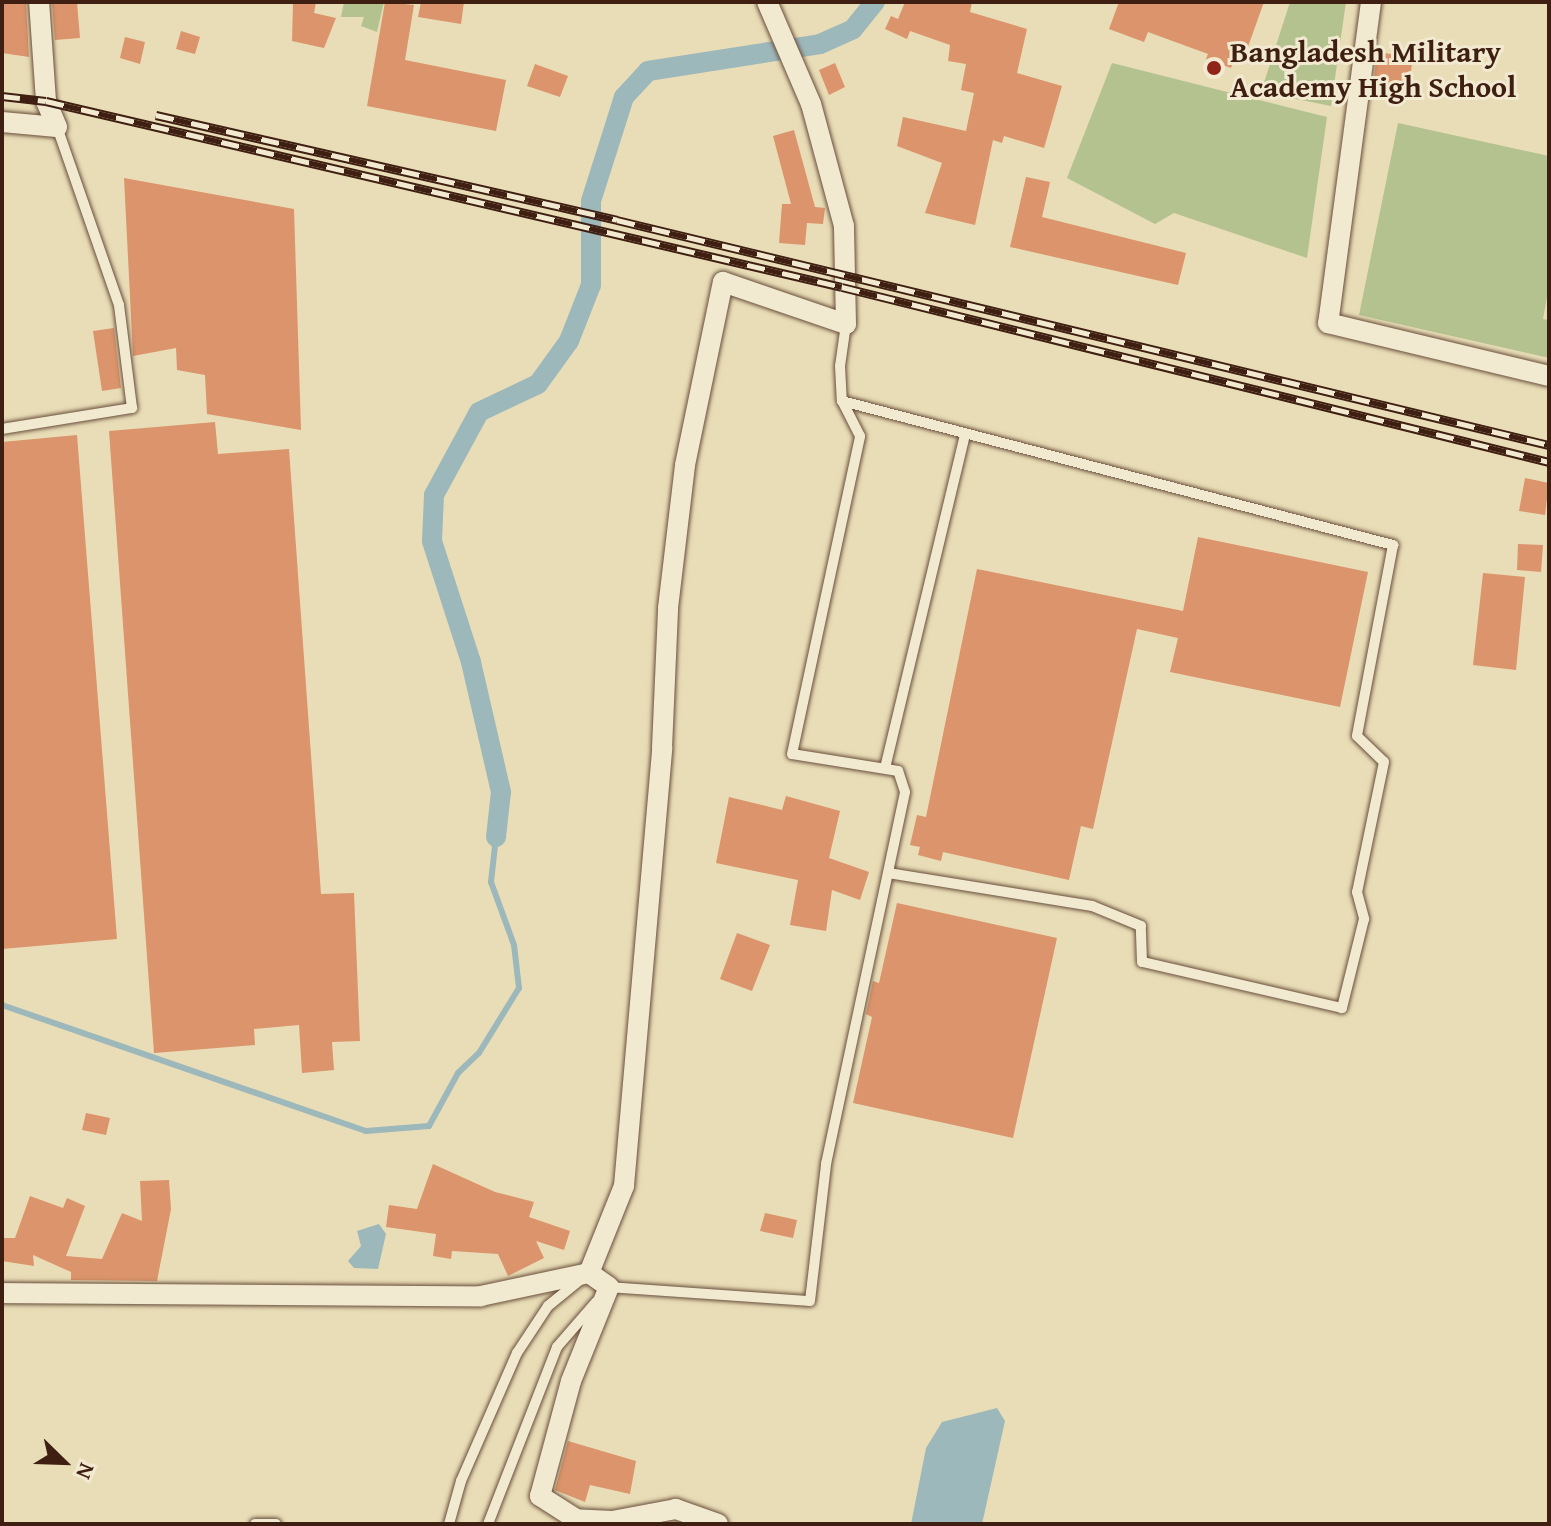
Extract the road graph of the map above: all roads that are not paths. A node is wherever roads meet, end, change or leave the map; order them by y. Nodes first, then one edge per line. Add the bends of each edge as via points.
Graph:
1 (39, 2) edge
2 (767, 2) edge
3 (1371, 2) edge
4 (2, 122) edge
5 (57, 127) junction
6 (846, 324) junction
7 (1549, 376) edge
8 (842, 401) junction
9 (2, 429) edge
10 (965, 434) junction
11 (885, 768) junction
12 (889, 873) junction
13 (589, 1273) junction
14 (609, 1287) junction
15 (2, 1293) edge
16 (255, 1524) edge
17 (276, 1524) edge
18 (449, 1524) edge
19 (488, 1524) edge
20 (718, 1524) edge

1 - 5 street via 46,101
2 - 6 street via 811,104 844,226
3 - 7 street via 1328,323
4 - 5 street
5 - 9 lane via 119,305 132,408
6 - 8 lane
6 - 13 street via 723,282 685,465 668,608 662,748 624,1186
8 - 10 lane
8 - 11 lane via 860,436 792,754
10 - 11 lane
10 - 12 lane via 1393,545 1357,736 1384,762 1357,892 1364,919 1342,1008 1142,962 1141,926 1092,906
11 - 12 lane via 898,771 905,792
12 - 14 lane via 826,1164 810,1301
13 - 14 street
13 - 15 street via 481,1296
13 - 18 lane via 548,1306 517,1353 461,1481
14 - 19 lane via 557,1347
14 - 20 street via 571,1381 540,1496 576,1519 612,1521 676,1509
16 - 17 lane

